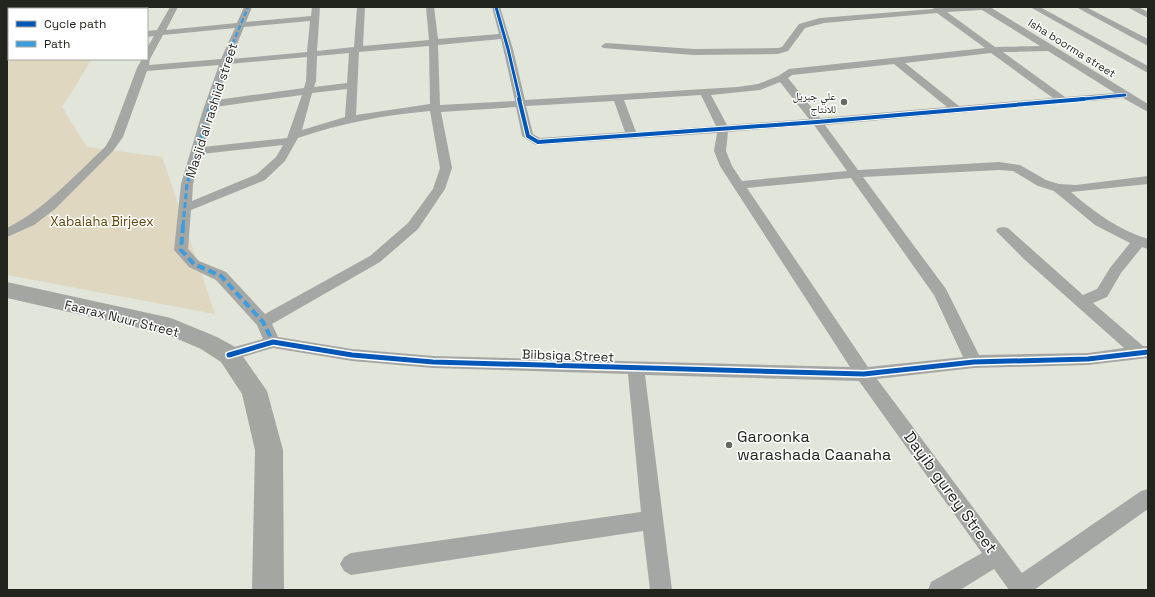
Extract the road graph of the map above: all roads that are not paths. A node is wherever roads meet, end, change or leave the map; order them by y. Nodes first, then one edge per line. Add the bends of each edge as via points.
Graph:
1 (91, 7) edge
2 (174, 7) edge
3 (248, 7) edge
4 (362, 7) edge
5 (430, 7) edge
6 (496, 7) edge
7 (984, 7) edge
8 (1034, 7) edge
9 (1080, 7) edge
10 (1131, 7) edge
11 (78, 8) edge
12 (937, 9) edge
13 (316, 12) edge
14 (1148, 16) edge
15 (240, 24) junction
16 (159, 33) junction
17 (148, 34) edge
18 (1134, 35) junction
19 (1148, 35) edge
20 (504, 36) junction
21 (433, 42) junction
22 (1148, 43) edge
23 (606, 46) dead end
24 (1049, 48) junction
25 (356, 49) junction
26 (993, 50) junction
27 (312, 53) junction
28 (148, 55) edge
29 (145, 61) edge
30 (896, 61) junction
31 (225, 62) junction
32 (1148, 70) edge
33 (782, 78) junction
34 (352, 85) junction
35 (308, 92) junction
36 (704, 92) junction
37 (618, 97) junction
38 (1129, 97) junction
39 (1148, 98) edge
40 (1062, 100) junction
41 (521, 103) junction
42 (211, 104) junction
43 (435, 108) junction
44 (1148, 108) edge
45 (956, 109) junction
46 (350, 118) junction
47 (817, 122) junction
48 (723, 129) junction
49 (632, 136) junction
50 (293, 139) junction
51 (197, 151) junction
52 (854, 174) junction
53 (1148, 180) edge
54 (739, 185) junction
55 (1058, 188) junction
56 (185, 208) junction
57 (1003, 232) dead end
58 (7, 233) edge
59 (1144, 243) edge
60 (7, 290) edge
61 (1082, 302) junction
62 (264, 322) junction
63 (273, 342) junction
64 (1144, 352) edge
65 (229, 355) junction
66 (974, 362) junction
67 (636, 368) junction
68 (864, 374) junction
69 (1148, 498) edge
70 (652, 520) junction
71 (997, 556) junction
72 (351, 564) dead end
73 (1022, 589) edge
74 (268, 590) edge
75 (661, 590) edge
76 (939, 590) edge

1 - 11 street
2 - 16 street
3 - 15 street, Masjid al rashiid street
4 - 25 street
5 - 21 street
6 - 20 street
7 - 12 street
7 - 24 street, Isha boorma street
8 - 32 street
9 - 18 street
10 - 14 street
12 - 23 street via 823,20 802,26 785,49 778,51 694,52
12 - 26 street
13 - 15 street
13 - 27 street
15 - 16 street
15 - 31 street, Masjid al rashiid street
16 - 17 street
16 - 28 street
18 - 19 street
18 - 22 street
20 - 21 street
20 - 41 street
21 - 25 street
21 - 43 street
24 - 26 street
24 - 38 street, Isha boorma street
25 - 27 street
25 - 34 street
26 - 30 street
26 - 40 street
27 - 31 street
27 - 35 street
29 - 31 street
29 - 58 street via 117,137 109,149 50,206 29,222
30 - 33 street via 789,72
30 - 45 street
31 - 42 street, Masjid al rashiid street
33 - 36 street via 760,87
33 - 47 street
34 - 35 street
34 - 46 street
35 - 42 street
35 - 50 street
36 - 37 street
36 - 48 street
37 - 41 street
37 - 49 street
38 - 39 street
38 - 40 street
38 - 44 street, Isha boorma street
40 - 45 street
41 - 43 street
41 - 49 street via 528,136 538,142
42 - 51 street, Masjid al rashiid street
43 - 46 street via 398,110
43 - 62 street via 446,168 439,189 413,226 375,259
45 - 47 street
46 - 50 street
47 - 48 street
47 - 52 street
48 - 49 street
48 - 54 street, Dayib gurey Street via 720,151 726,166
50 - 51 street
50 - 56 street via 281,159 261,177
51 - 56 street, Masjid al rashiid street via 187,184
52 - 54 street
52 - 55 street via 999,166 1016,168 1042,183
52 - 66 street via 941,293
53 - 55 street via 1076,189
54 - 68 street, Dayib gurey Street
55 - 59 street via 1102,223
56 - 62 street, Masjid al rashiid street via 181,250 194,264 221,276
57 - 61 street
59 - 61 street via 1115,271 1102,293
60 - 65 main road, Faarax Nuur Street via 171,327 209,343
61 - 64 street
62 - 63 street, Masjid al rashiid street
63 - 65 street
63 - 67 street, Biibsiga Street via 352,355 433,362
64 - 66 street, Biibsiga Street via 1088,359
65 - 74 main road, Faarax Nuur Street via 254,392 269,450
66 - 68 street, Biibsiga Street
67 - 68 street, Biibsiga Street
67 - 70 street
68 - 71 street, Dayib gurey Street
69 - 73 street
70 - 72 street
70 - 75 street
71 - 73 street, Dayib gurey Street
71 - 76 street

